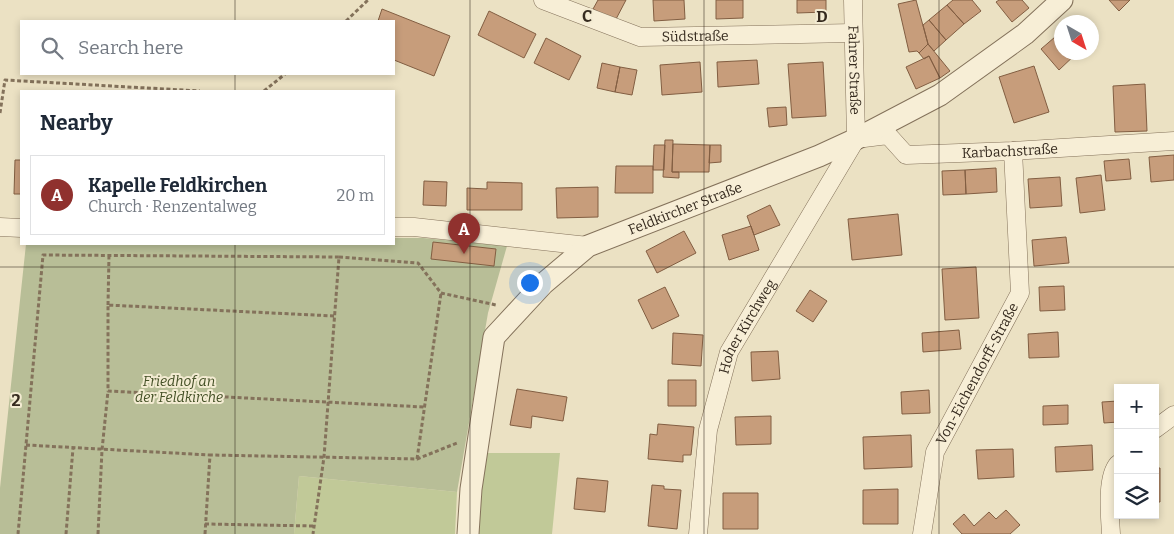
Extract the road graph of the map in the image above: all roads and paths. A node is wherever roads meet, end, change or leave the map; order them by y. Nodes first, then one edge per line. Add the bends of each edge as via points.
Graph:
1 (368, 0) edge
2 (853, 0) edge
3 (1062, 0) edge
4 (551, 2) edge
5 (347, 20) edge
6 (853, 33) junction
7 (284, 75) edge
8 (182, 90) edge
9 (265, 90) edge
10 (0, 113) edge
11 (856, 139) junction
12 (1174, 140) edge
13 (1013, 151) junction
14 (0, 226) edge
15 (395, 227) edge
16 (20, 228) edge
17 (588, 246) junction
18 (109, 255) junction
19 (339, 257) junction
20 (441, 293) junction
21 (108, 305) junction
22 (519, 310) junction
23 (334, 316) junction
24 (108, 391) junction
25 (328, 402) junction
26 (424, 407) junction
27 (1174, 415) edge
28 (1159, 426) edge
29 (458, 443) dead end
30 (26, 445) junction
31 (73, 448) junction
32 (102, 450) junction
33 (210, 455) junction
34 (324, 457) junction
35 (417, 459) junction
36 (1114, 469) edge
37 (205, 524) junction
38 (314, 526) junction
39 (18, 534) edge
40 (66, 534) edge
41 (98, 534) edge
42 (205, 534) edge
43 (313, 534) edge
44 (468, 534) edge
45 (698, 534) edge
46 (922, 534) edge
47 (1110, 534) edge

1 - 5 path
2 - 6 street, Fahrer Straße
3 - 11 street, Feldkircher Straße via 1025,34 940,95
4 - 6 street, Südstraße via 640,37
6 - 11 street, Fahrer Straße
7 - 9 path
8 - 10 path via 5,80
11 - 13 street, Karbachstraße via 888,135 906,155
11 - 17 street, Feldkircher Straße
11 - 45 street, Hoher Kirchweg via 729,352 708,430
12 - 13 street, Karbachstraße
13 - 46 street, Von-Eichendorff-Straße via 1020,293 935,452
14 - 16 street
15 - 17 street
17 - 22 street, Feldkircher Straße via 543,284
18 - 19 path
18 - 21 path
18 - 30 path via 44,255
19 - 20 path via 418,263
19 - 23 path
20 - 22 path
20 - 26 path
21 - 23 path
21 - 24 path
22 - 44 street, Feldkircher Straße via 494,337 470,489
23 - 25 path
24 - 25 path
24 - 32 path
25 - 26 path
25 - 34 path
26 - 35 path
27 - 28 street
29 - 35 path
30 - 31 path
30 - 39 path
31 - 32 path
31 - 40 path
32 - 33 path
32 - 41 path
33 - 34 path
33 - 37 path
34 - 35 path
34 - 38 path
36 - 47 street via 1110,489
37 - 38 path
37 - 42 path
38 - 43 path

